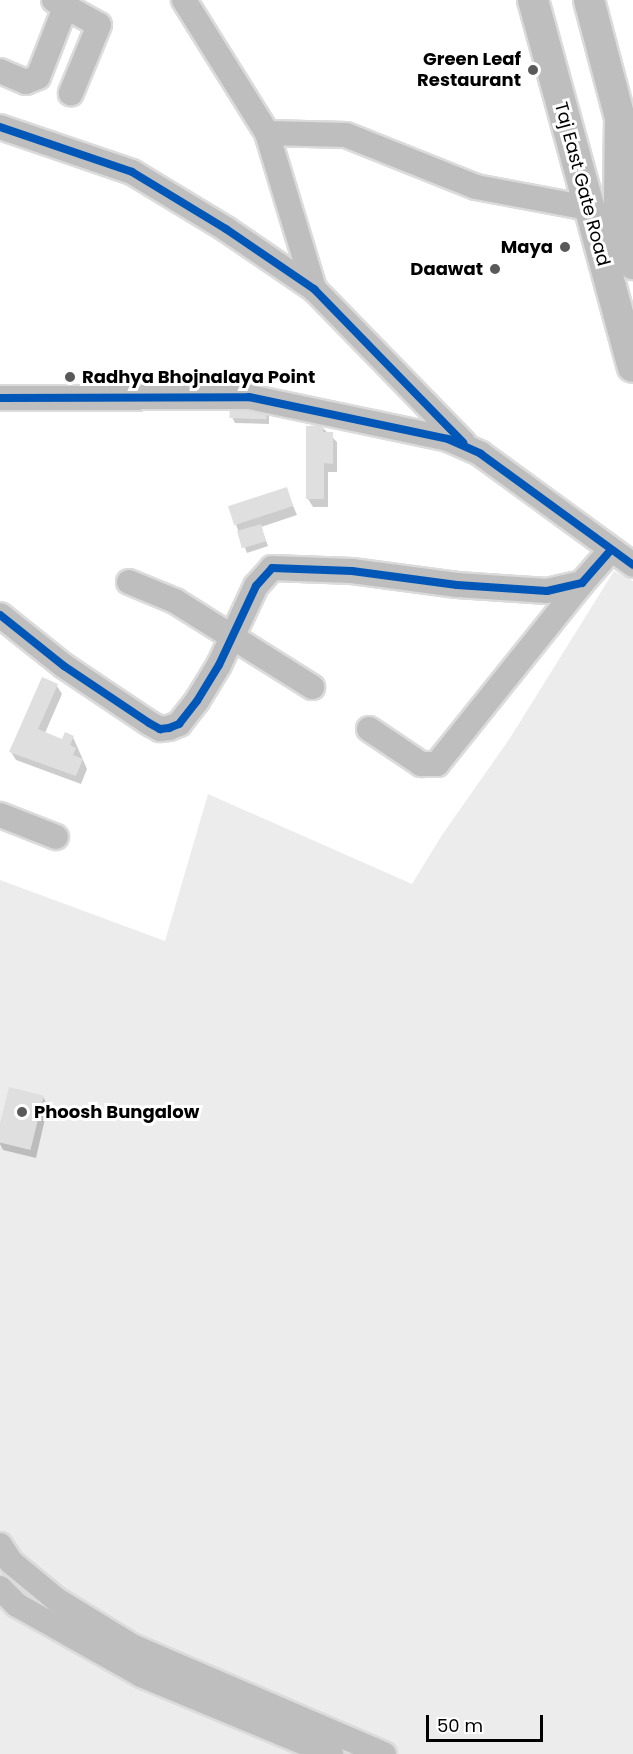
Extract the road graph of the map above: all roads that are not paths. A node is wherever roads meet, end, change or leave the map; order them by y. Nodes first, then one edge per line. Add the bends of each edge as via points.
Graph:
1 (184, 0) edge
2 (533, 0) edge
3 (589, 0) edge
4 (60, 3) edge
5 (2, 77) edge
6 (71, 93) dead end
7 (0, 127) edge
8 (267, 134) junction
9 (588, 208) junction
10 (633, 264) edge
11 (314, 289) junction
12 (633, 367) edge
13 (0, 398) edge
14 (465, 445) junction
15 (610, 550) junction
16 (633, 565) edge
17 (129, 582) dead end
18 (582, 584) junction
19 (0, 615) edge
20 (234, 636) junction
21 (312, 687) dead end
22 (369, 729) dead end
23 (0, 815) edge
24 (56, 837) dead end
25 (4, 1560) edge
26 (0, 1588) edge
27 (331, 1754) edge
28 (384, 1754) edge

1 - 8 street
2 - 9 main road, Taj East Gate Road
3 - 10 main road via 620,118 619,206
4 - 5 street via 38,77 26,82
4 - 6 street via 99,25
7 - 11 street via 146,179
8 - 9 street via 346,135 476,187
8 - 11 street
9 - 12 main road, Taj East Gate Road
11 - 14 street
13 - 14 street via 249,397
14 - 15 street
15 - 16 street
15 - 18 street
17 - 20 street via 175,601
18 - 20 street via 547,591 282,566 264,573
18 - 22 street via 437,764 421,764
19 - 20 street via 64,666 160,729 179,724
20 - 21 street
23 - 24 street
25 - 28 street via 57,1600 132,1646
26 - 27 street via 17,1605 141,1675

